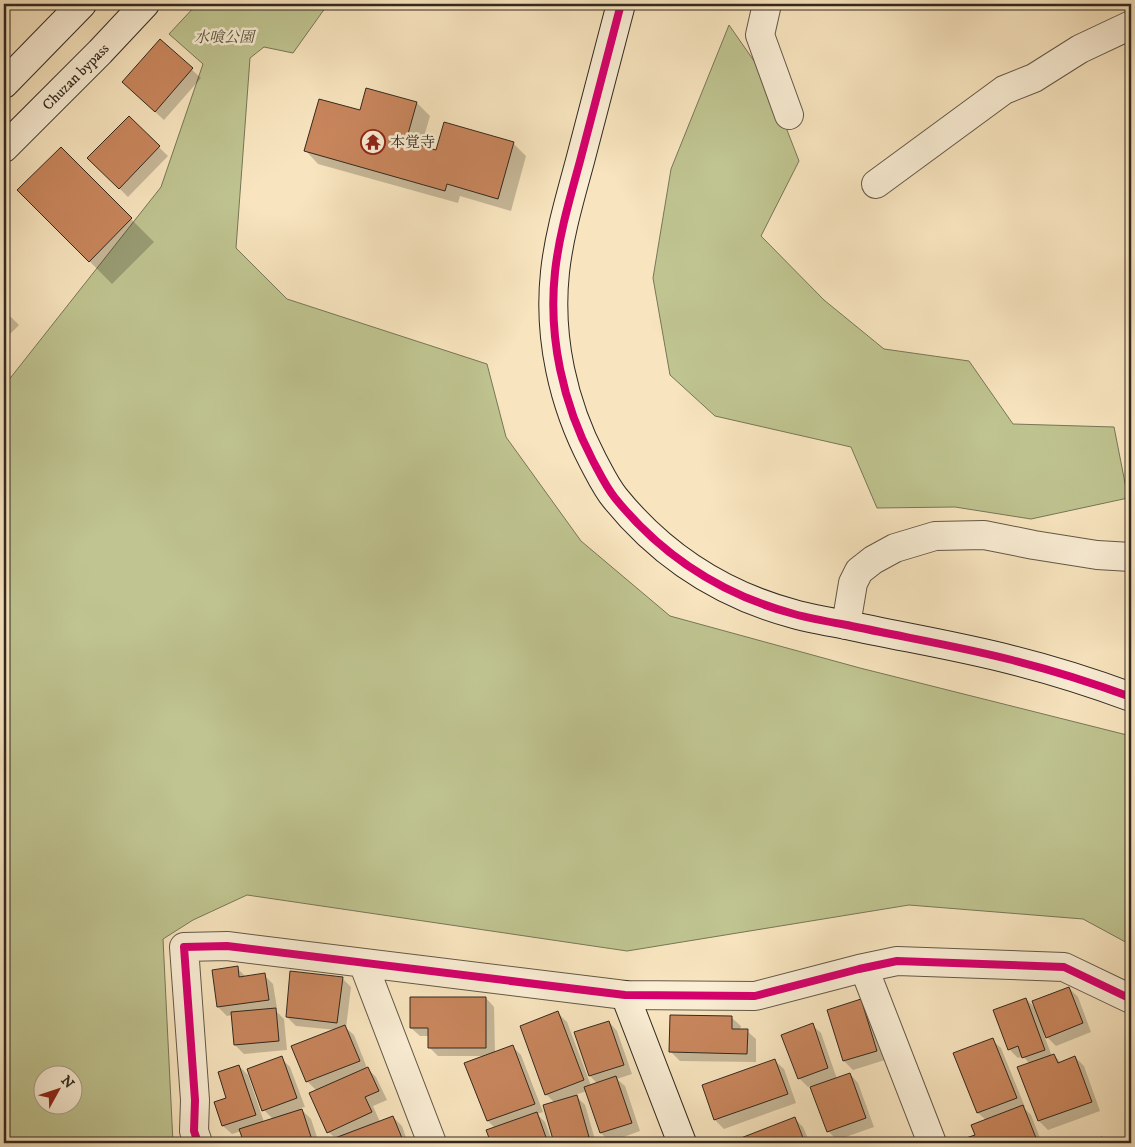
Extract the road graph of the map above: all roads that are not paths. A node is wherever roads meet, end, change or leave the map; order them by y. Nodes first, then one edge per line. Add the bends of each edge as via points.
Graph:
1 (82, 4) edge
2 (145, 4) edge
3 (621, 4) edge
4 (767, 4) edge
5 (1131, 25) edge
6 (4, 84) edge
7 (789, 115) dead end
8 (4, 148) edge
9 (876, 184) dead end
10 (1131, 557) edge
11 (846, 625) junction
12 (1131, 697) edge
13 (362, 963) junction
14 (864, 968) junction
15 (625, 996) junction
16 (1131, 999) edge
17 (198, 1143) edge
18 (432, 1143) edge
19 (682, 1143) edge
20 (932, 1143) edge

1 - 6 street
2 - 8 street, Chuzan bypass
3 - 11 street via 564,221 555,273 555,340 569,406 584,444 614,498 668,552 692,570 751,601
4 - 7 street via 760,35
5 - 9 street via 1080,49 1034,78 1004,90
10 - 11 street via 1097,555 984,535 935,536 895,548 859,571 853,583
11 - 12 street via 1012,660
13 - 15 street
13 - 17 street via 227,946 184,947 195,1100 194,1131
13 - 18 street
14 - 15 street via 755,996
14 - 16 street via 897,961 1064,966
14 - 20 street
15 - 19 street

